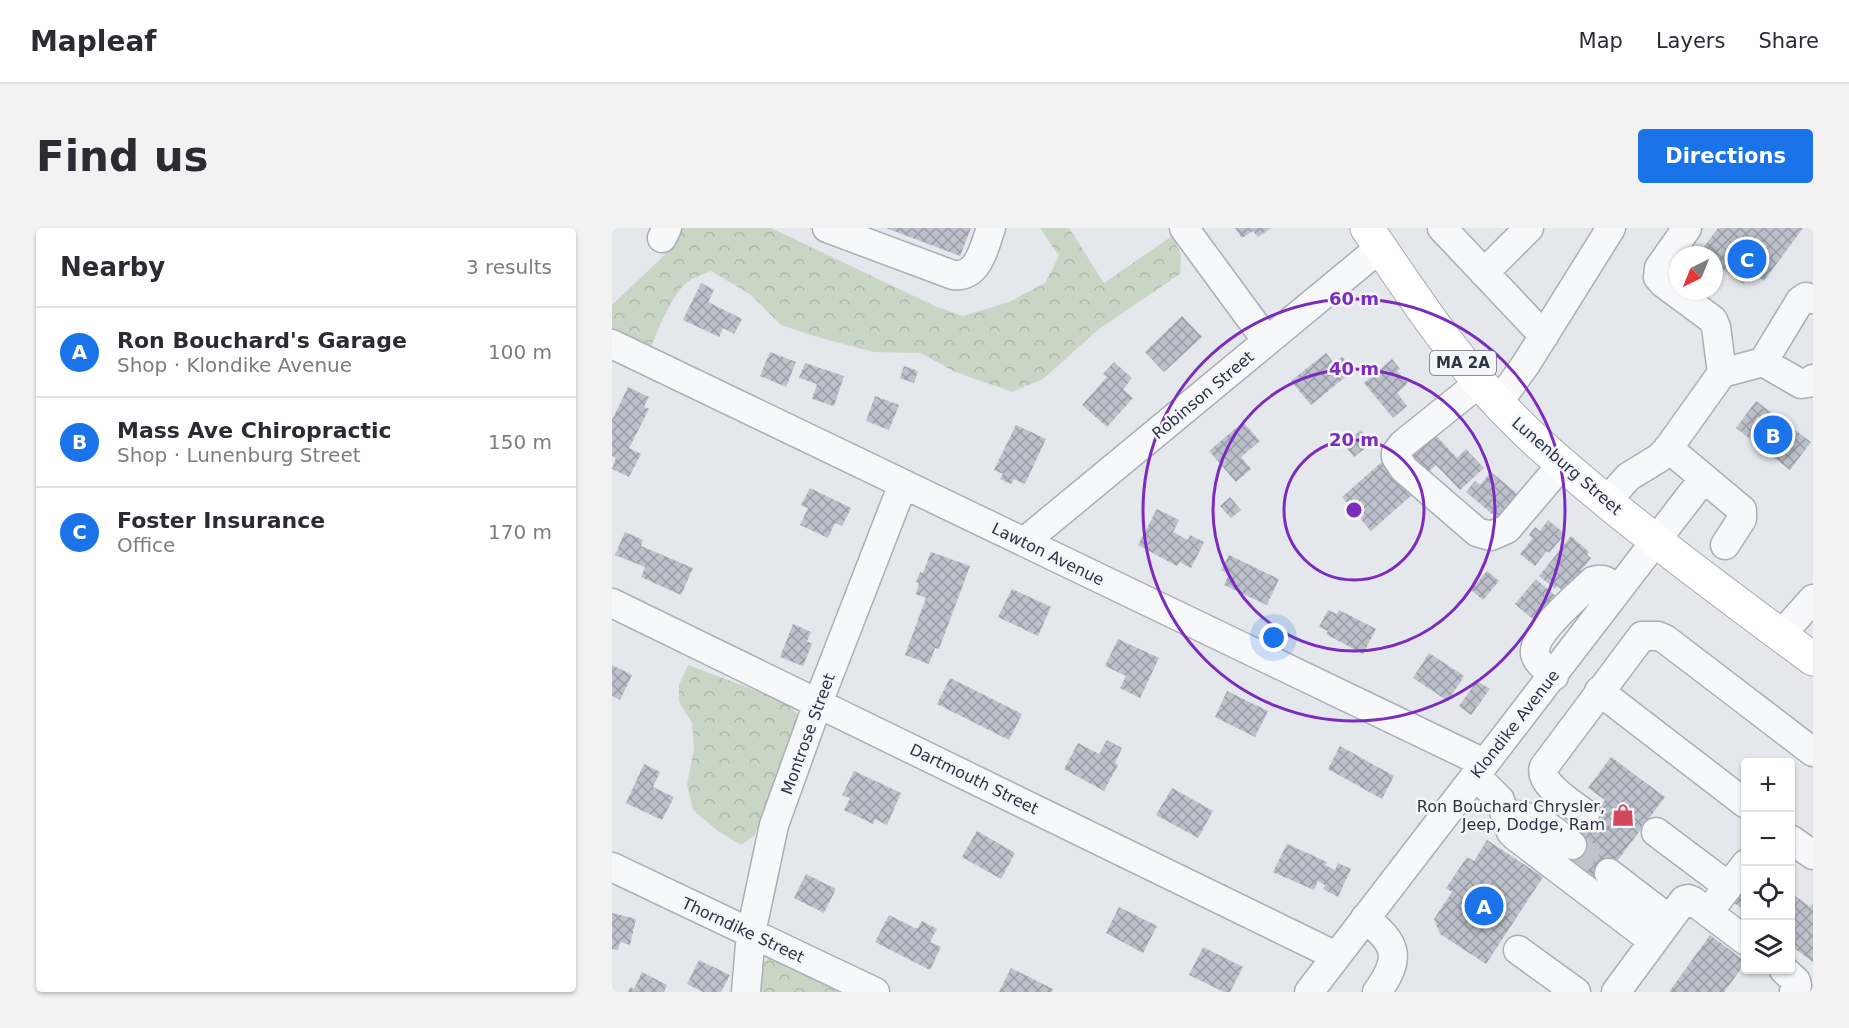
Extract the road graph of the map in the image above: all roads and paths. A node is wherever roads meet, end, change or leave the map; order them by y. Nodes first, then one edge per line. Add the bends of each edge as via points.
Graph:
1 (827, 228) edge
2 (991, 228) edge
3 (1184, 228) edge
4 (1442, 228) edge
5 (1529, 228) edge
6 (1611, 228) edge
7 (1687, 228) edge
8 (1374, 238) edge
9 (1484, 273) junction
10 (1813, 299) edge
11 (1544, 336) junction
12 (1267, 341) junction
13 (612, 344) edge
14 (1762, 362) junction
15 (1722, 373) junction
16 (1813, 379) edge
17 (1489, 393) junction
18 (1668, 448) junction
19 (1562, 465) junction
20 (1704, 478) junction
21 (903, 484) junction
22 (1607, 501) junction
23 (1024, 542) junction
24 (1656, 542) junction
25 (1725, 545) dead end
26 (1813, 599) edge
27 (612, 603) edge
28 (1781, 635) junction
29 (1813, 659) edge
30 (1599, 691) junction
31 (819, 703) junction
32 (1813, 752) edge
33 (1479, 769) junction
34 (1741, 800) edge
35 (1506, 814) junction
36 (1585, 814) dead end
37 (1656, 832) dead end
38 (1572, 845) tunnel mouth
39 (1744, 866) edge
40 (612, 867) edge
41 (1609, 873) tunnel mouth
42 (1728, 886) junction
43 (1708, 912) junction
44 (1365, 918) junction
45 (1661, 930) junction
46 (751, 933) junction
47 (1741, 936) edge
48 (1518, 950) dead end
49 (1336, 956) junction
50 (1789, 974) edge
51 (1386, 988) edge
52 (746, 992) edge
53 (875, 992) edge
54 (1309, 992) edge
55 (1576, 992) edge
56 (1616, 992) edge
57 (1794, 992) edge

1 - 2 street via 962,276 980,259
3 - 12 street
4 - 9 street
5 - 9 street
6 - 11 street
7 - 15 street via 1659,268 1658,277 1713,320
8 - 12 street, Robinson Street
8 - 17 main road, Lunenburg Street / MA 2A via 1438,331
9 - 11 street
10 - 14 street via 1806,297 1800,301
11 - 17 street
12 - 23 street, Robinson Street
13 - 21 street, Lawton Avenue
14 - 15 street
14 - 16 street via 1801,384
15 - 18 street
17 - 19 main road, Lunenburg Street / MA 2A
17 - 19 street via 1403,444 1396,457 1404,469 1485,536 1507,529
18 - 20 street
18 - 22 street via 1628,477
19 - 22 main road, Lunenburg Street / MA 2A
20 - 24 street, Klondike Avenue
20 - 25 street via 1737,504 1743,514
21 - 23 street, Lawton Avenue
21 - 31 street, Montrose Street
22 - 24 main road, Lunenburg Street / MA 2A
23 - 33 street, Lawton Avenue
24 - 28 main road, Lunenburg Street / MA 2A
24 - 33 street, Klondike Avenue
26 - 28 street
27 - 31 street, Dartmouth Street
28 - 29 main road, Lunenburg Street / MA 2A
30 - 32 street via 1642,636 1658,636
30 - 34 street
30 - 36 street via 1542,772 1547,783
31 - 46 street, Montrose Street via 774,825
31 - 49 street, Dartmouth Street
33 - 35 street, Lawton Avenue
33 - 44 street, Klondike Avenue
35 - 38 street via 1540,820
35 - 45 street, Lawton Avenue via 1515,836
37 - 42 street
39 - 42 street
40 - 46 street, Thorndike Street
41 - 45 street
42 - 43 street
43 - 45 street via 1688,899 1679,904
43 - 47 street
44 - 49 street, Klondike Avenue
44 - 51 street via 1386,936 1394,956
45 - 56 street
46 - 52 street, Montrose Street
46 - 53 street, Thorndike Street
48 - 55 street
49 - 54 street, Klondike Avenue
50 - 57 street via 1796,981

